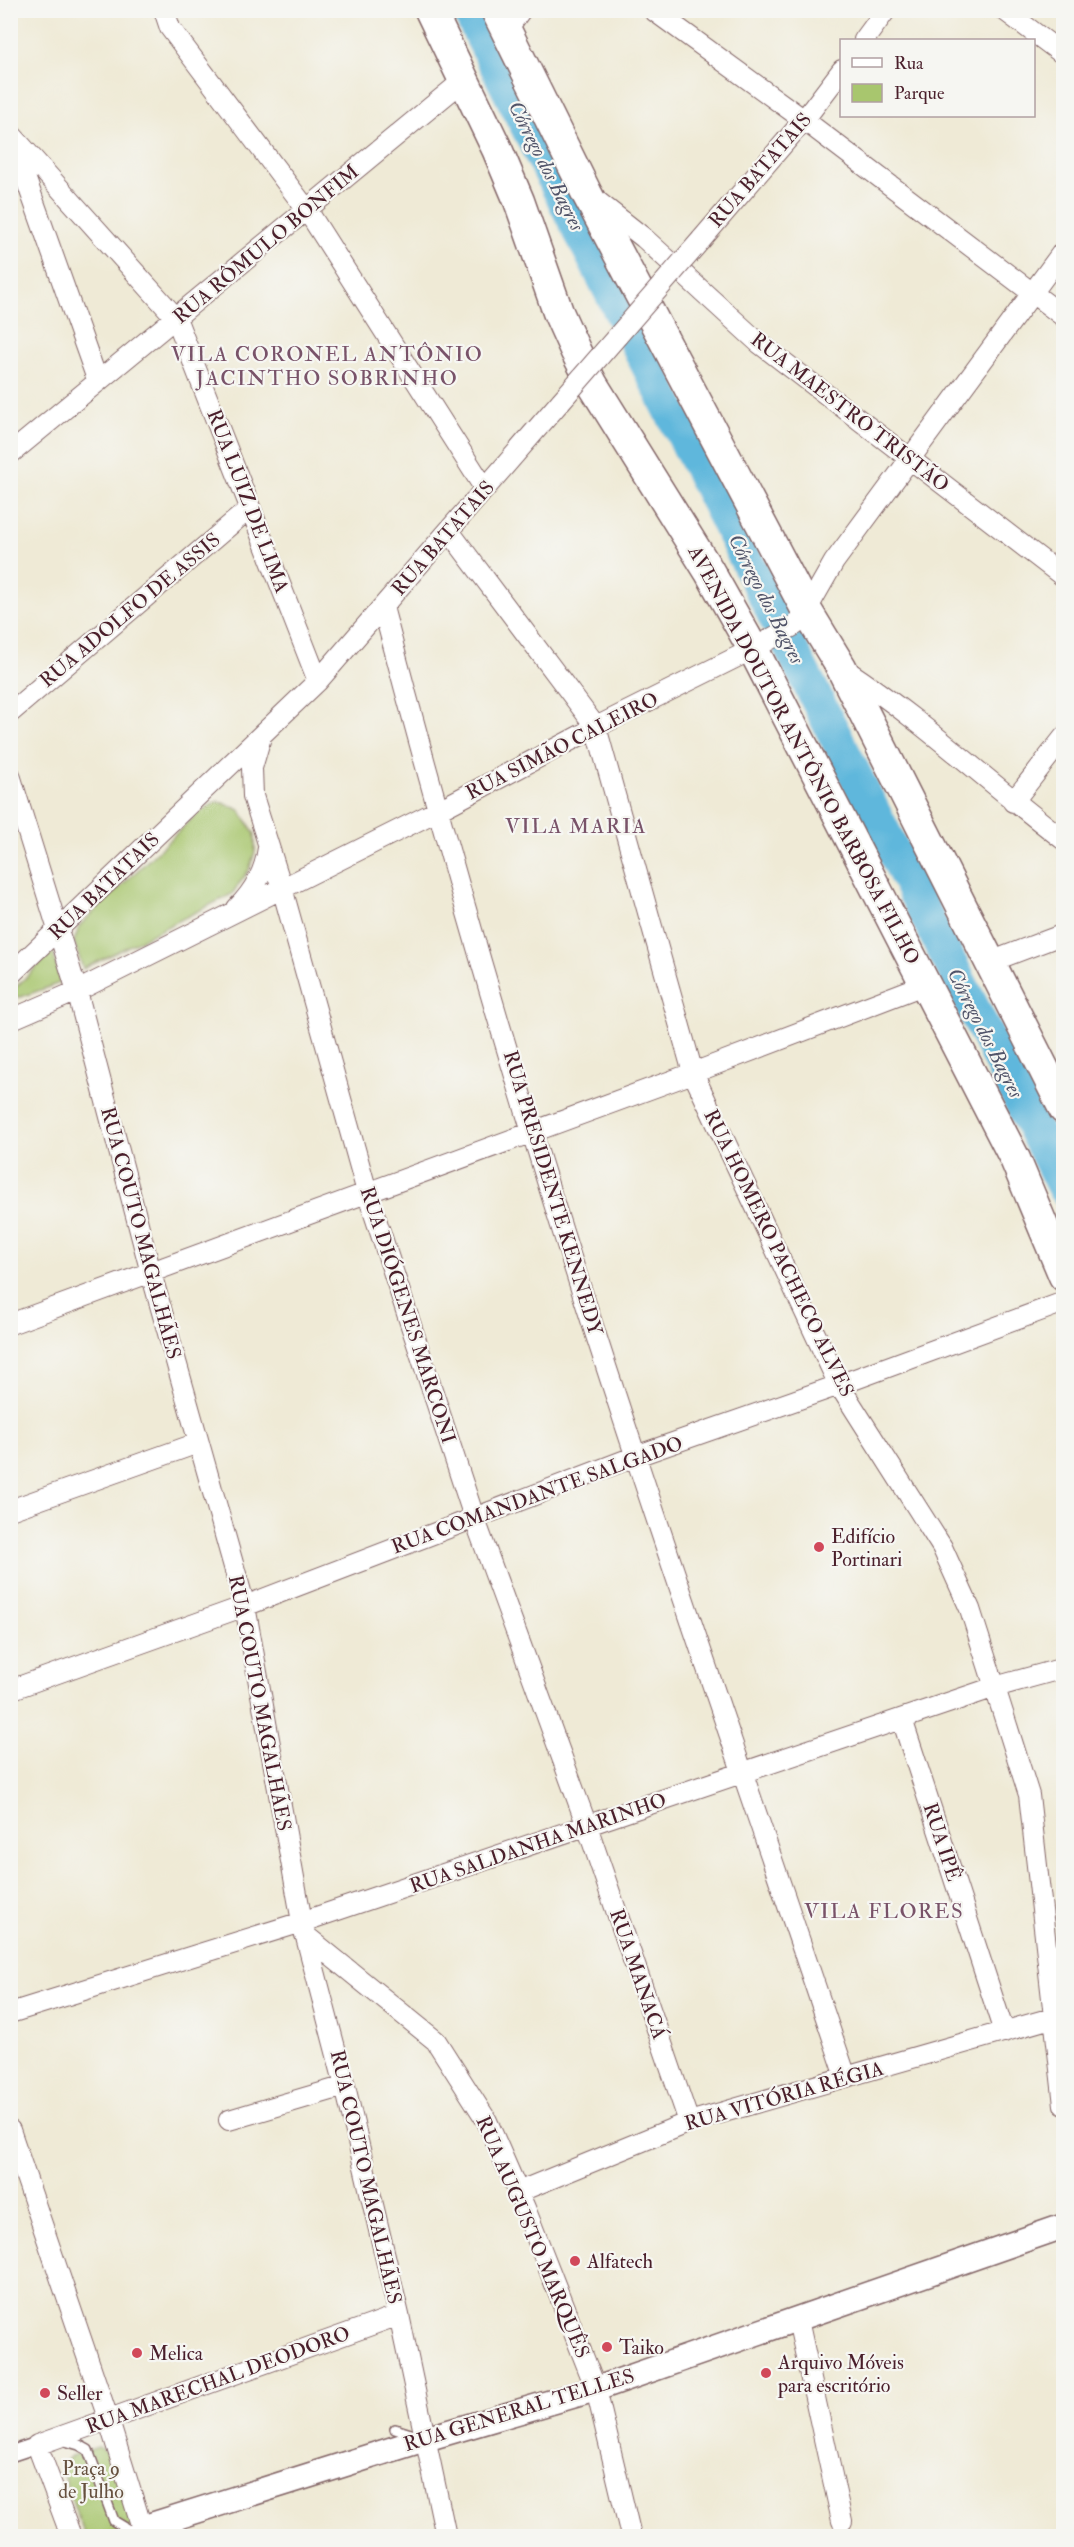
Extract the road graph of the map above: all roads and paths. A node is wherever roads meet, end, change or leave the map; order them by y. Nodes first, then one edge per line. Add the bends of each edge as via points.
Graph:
1 (164, 10) edge
2 (430, 10) edge
3 (653, 10) edge
4 (886, 10) edge
5 (1004, 10) edge
6 (508, 17) edge
7 (865, 39) edge
8 (1064, 55) edge
9 (840, 73) edge
10 (465, 80) junction
11 (804, 120) junction
12 (10, 134) edge
13 (587, 194) junction
14 (307, 210) junction
15 (644, 238) junction
16 (1064, 250) edge
17 (617, 251) junction
18 (1031, 292) junction
19 (1064, 317) edge
20 (176, 318) junction
21 (98, 382) junction
22 (10, 454) edge
23 (910, 459) junction
24 (485, 489) junction
25 (250, 508) junction
26 (449, 531) junction
27 (1064, 577) edge
28 (383, 607) junction
29 (801, 618) junction
30 (757, 646) junction
31 (841, 667) junction
32 (318, 681) junction
33 (10, 713) edge
34 (596, 728) junction
35 (261, 737) junction
36 (1064, 737) edge
37 (10, 775) edge
38 (214, 780) junction
39 (253, 796) junction
40 (1013, 802) junction
41 (437, 811) junction
42 (1064, 840) edge
43 (271, 854) junction
44 (312, 873) junction
45 (282, 888) junction
46 (231, 914) junction
47 (58, 929) junction
48 (1064, 934) edge
49 (990, 962) junction
50 (10, 975) edge
51 (926, 984) junction
52 (77, 991) junction
53 (10, 1020) edge
54 (693, 1073) junction
55 (1064, 1109) edge
56 (532, 1131) junction
57 (367, 1192) junction
58 (151, 1273) junction
59 (1064, 1276) edge
60 (1064, 1302) edge
61 (11, 1322) edge
62 (839, 1385) junction
63 (198, 1443) junction
64 (636, 1456) junction
65 (10, 1510) edge
66 (474, 1517) junction
67 (244, 1606) junction
68 (1064, 1668) edge
69 (995, 1687) junction
70 (10, 1690) edge
71 (902, 1719) junction
72 (744, 1773) junction
73 (587, 1826) junction
74 (304, 1929) junction
75 (10, 2013) edge
76 (1055, 2017) junction
77 (1004, 2032) junction
78 (846, 2077) junction
79 (345, 2086) junction
80 (1064, 2105) edge
81 (229, 2121) dead end
82 (689, 2122) junction
83 (10, 2130) edge
84 (518, 2192) junction
85 (1064, 2226) edge
86 (399, 2315) junction
87 (798, 2320) junction
88 (596, 2389) junction
89 (108, 2418) junction
90 (395, 2429) dead end
91 (425, 2439) junction
92 (46, 2441) junction
93 (10, 2454) edge
94 (842, 2521) dead end
95 (143, 2532) edge
96 (71, 2536) edge
97 (446, 2536) edge
98 (630, 2536) edge

1 - 14 street via 170,28
2 - 10 main road, AVENIDA DOUTOR ANTÔNIO BARBOSA FILHO
3 - 11 street
4 - 7 street
5 - 8 street
6 - 13 main road
9 - 11 street, RUA BATATAIS
10 - 14 street, RUA RÔMULO BONFIM
10 - 30 main road, AVENIDA DOUTOR ANTÔNIO BARBOSA FILHO via 519,201 558,312 593,386
11 - 18 street
11 - 24 street, RUA BATATAIS, bridge
12 - 20 street, RUA LUIZ DE LIMA
12 - 21 street, RUA LUIZ DE LIMA
13 - 15 street, RUA MAESTRO TRISTÃO
13 - 17 main road
14 - 20 street, RUA RÔMULO BONFIM
14 - 24 street
15 - 17 street via 634,238
15 - 23 street, RUA MAESTRO TRISTÃO via 759,343
16 - 18 street
17 - 29 main road
18 - 19 street
18 - 23 street
20 - 21 street, RUA RÔMULO BONFIM
20 - 25 street, RUA LUIZ DE LIMA
21 - 22 street, RUA RÔMULO BONFIM
23 - 27 street, RUA MAESTRO TRISTÃO
23 - 29 street via 834,562
24 - 26 street, RUA BATATAIS
25 - 32 street, RUA LUIZ DE LIMA
25 - 33 street, RUA ADOLFO DE ASSIS
26 - 28 street, RUA BATATAIS
26 - 34 street, RUA HOMERO PACHECO ALVES
28 - 32 street, RUA BATATAIS
28 - 41 street, RUA PRESIDENTE KENNEDY
29 - 30 street, RUA SIMÃO CALEIRO
29 - 31 main road
30 - 34 street, RUA SIMÃO CALEIRO
30 - 51 main road, AVENIDA DOUTOR ANTÔNIO BARBOSA FILHO
31 - 40 street via 914,717
31 - 49 main road
32 - 35 street, RUA BATATAIS
34 - 41 street, RUA SIMÃO CALEIRO
34 - 54 street, RUA HOMERO PACHECO ALVES
35 - 38 street, RUA BATATAIS
35 - 39 street, RUA DIÓGENES MARCONI via 252,768
36 - 40 street
37 - 47 street, RUA COUTO MAGALHÃES
38 - 39 street via 233,782
38 - 47 street, RUA BATATAIS
39 - 43 street, RUA DIÓGENES MARCONI
40 - 42 street
41 - 44 street, RUA SIMÃO CALEIRO
41 - 56 street, RUA PRESIDENTE KENNEDY
43 - 44 street via 293,874
43 - 45 street, RUA DIÓGENES MARCONI
43 - 46 street, RUA SIMÃO CALEIRO via 247,897
44 - 45 street, RUA SIMÃO CALEIRO
45 - 46 street, RUA SIMÃO CALEIRO
45 - 57 street, RUA DIÓGENES MARCONI
46 - 52 street, RUA SIMÃO CALEIRO
47 - 50 street, RUA BATATAIS
47 - 52 street, RUA COUTO MAGALHÃES
48 - 49 street
49 - 55 main road
51 - 54 street
51 - 59 main road, AVENIDA DOUTOR ANTÔNIO BARBOSA FILHO via 1015,1159
52 - 53 street, RUA SIMÃO CALEIRO
52 - 58 street, RUA COUTO MAGALHÃES
54 - 56 street
54 - 62 street, RUA HOMERO PACHECO ALVES
56 - 57 street
56 - 64 street, RUA PRESIDENTE KENNEDY
57 - 58 street
57 - 66 street, RUA DIÓGENES MARCONI
58 - 61 street
58 - 63 street, RUA COUTO MAGALHÃES
60 - 62 street, RUA COMANDANTE SALGADO
62 - 64 street, RUA COMANDANTE SALGADO
62 - 69 street, RUA HOMERO PACHECO ALVES via 942,1547 970,1609
63 - 65 street
63 - 67 street, RUA COUTO MAGALHÃES
64 - 66 street, RUA COMANDANTE SALGADO
64 - 72 street, RUA PRESIDENTE KENNEDY
66 - 67 street, RUA COMANDANTE SALGADO
66 - 73 street, RUA DIÓGENES MARCONI
67 - 70 street, RUA COMANDANTE SALGADO
67 - 74 street, RUA COUTO MAGALHÃES
68 - 69 street, RUA SALDANHA MARINHO
69 - 71 street, RUA SALDANHA MARINHO
69 - 76 street, RUA HOMERO PACHECO ALVES via 1029,1794
71 - 72 street, RUA SALDANHA MARINHO
71 - 77 street, RUA IPÊ
72 - 73 street, RUA SALDANHA MARINHO
72 - 78 street, RUA PRESIDENTE KENNEDY
73 - 74 street, RUA SALDANHA MARINHO
73 - 82 street, RUA MANACÁ
74 - 75 street, RUA SALDANHA MARINHO
74 - 79 street, RUA COUTO MAGALHÃES
74 - 84 street, RUA AUGUSTO MARQUÊS via 436,2041 487,2121
76 - 77 street, RUA VITÓRIA RÉGIA
76 - 80 street, RUA HOMERO PACHECO ALVES
77 - 78 street, RUA VITÓRIA RÉGIA
78 - 82 street, RUA VITÓRIA RÉGIA
79 - 81 street
79 - 86 street, RUA COUTO MAGALHÃES
82 - 84 street, RUA VITÓRIA RÉGIA
83 - 89 street
84 - 88 street, RUA AUGUSTO MARQUÊS
85 - 87 street, RUA GENERAL TELLES
86 - 89 street, RUA MARECHAL DEODORO
86 - 91 street, RUA COUTO MAGALHÃES
87 - 88 street, RUA GENERAL TELLES
87 - 94 street
88 - 91 street, RUA GENERAL TELLES
88 - 98 street, RUA AUGUSTO MARQUÊS
89 - 92 street, RUA MARECHAL DEODORO
89 - 95 street via 127,2463
90 - 91 lane
91 - 95 street, RUA GENERAL TELLES
91 - 97 street, RUA COUTO MAGALHÃES
92 - 93 street
92 - 95 lane via 79,2445 88,2450 114,2521 129,2530
92 - 96 street

